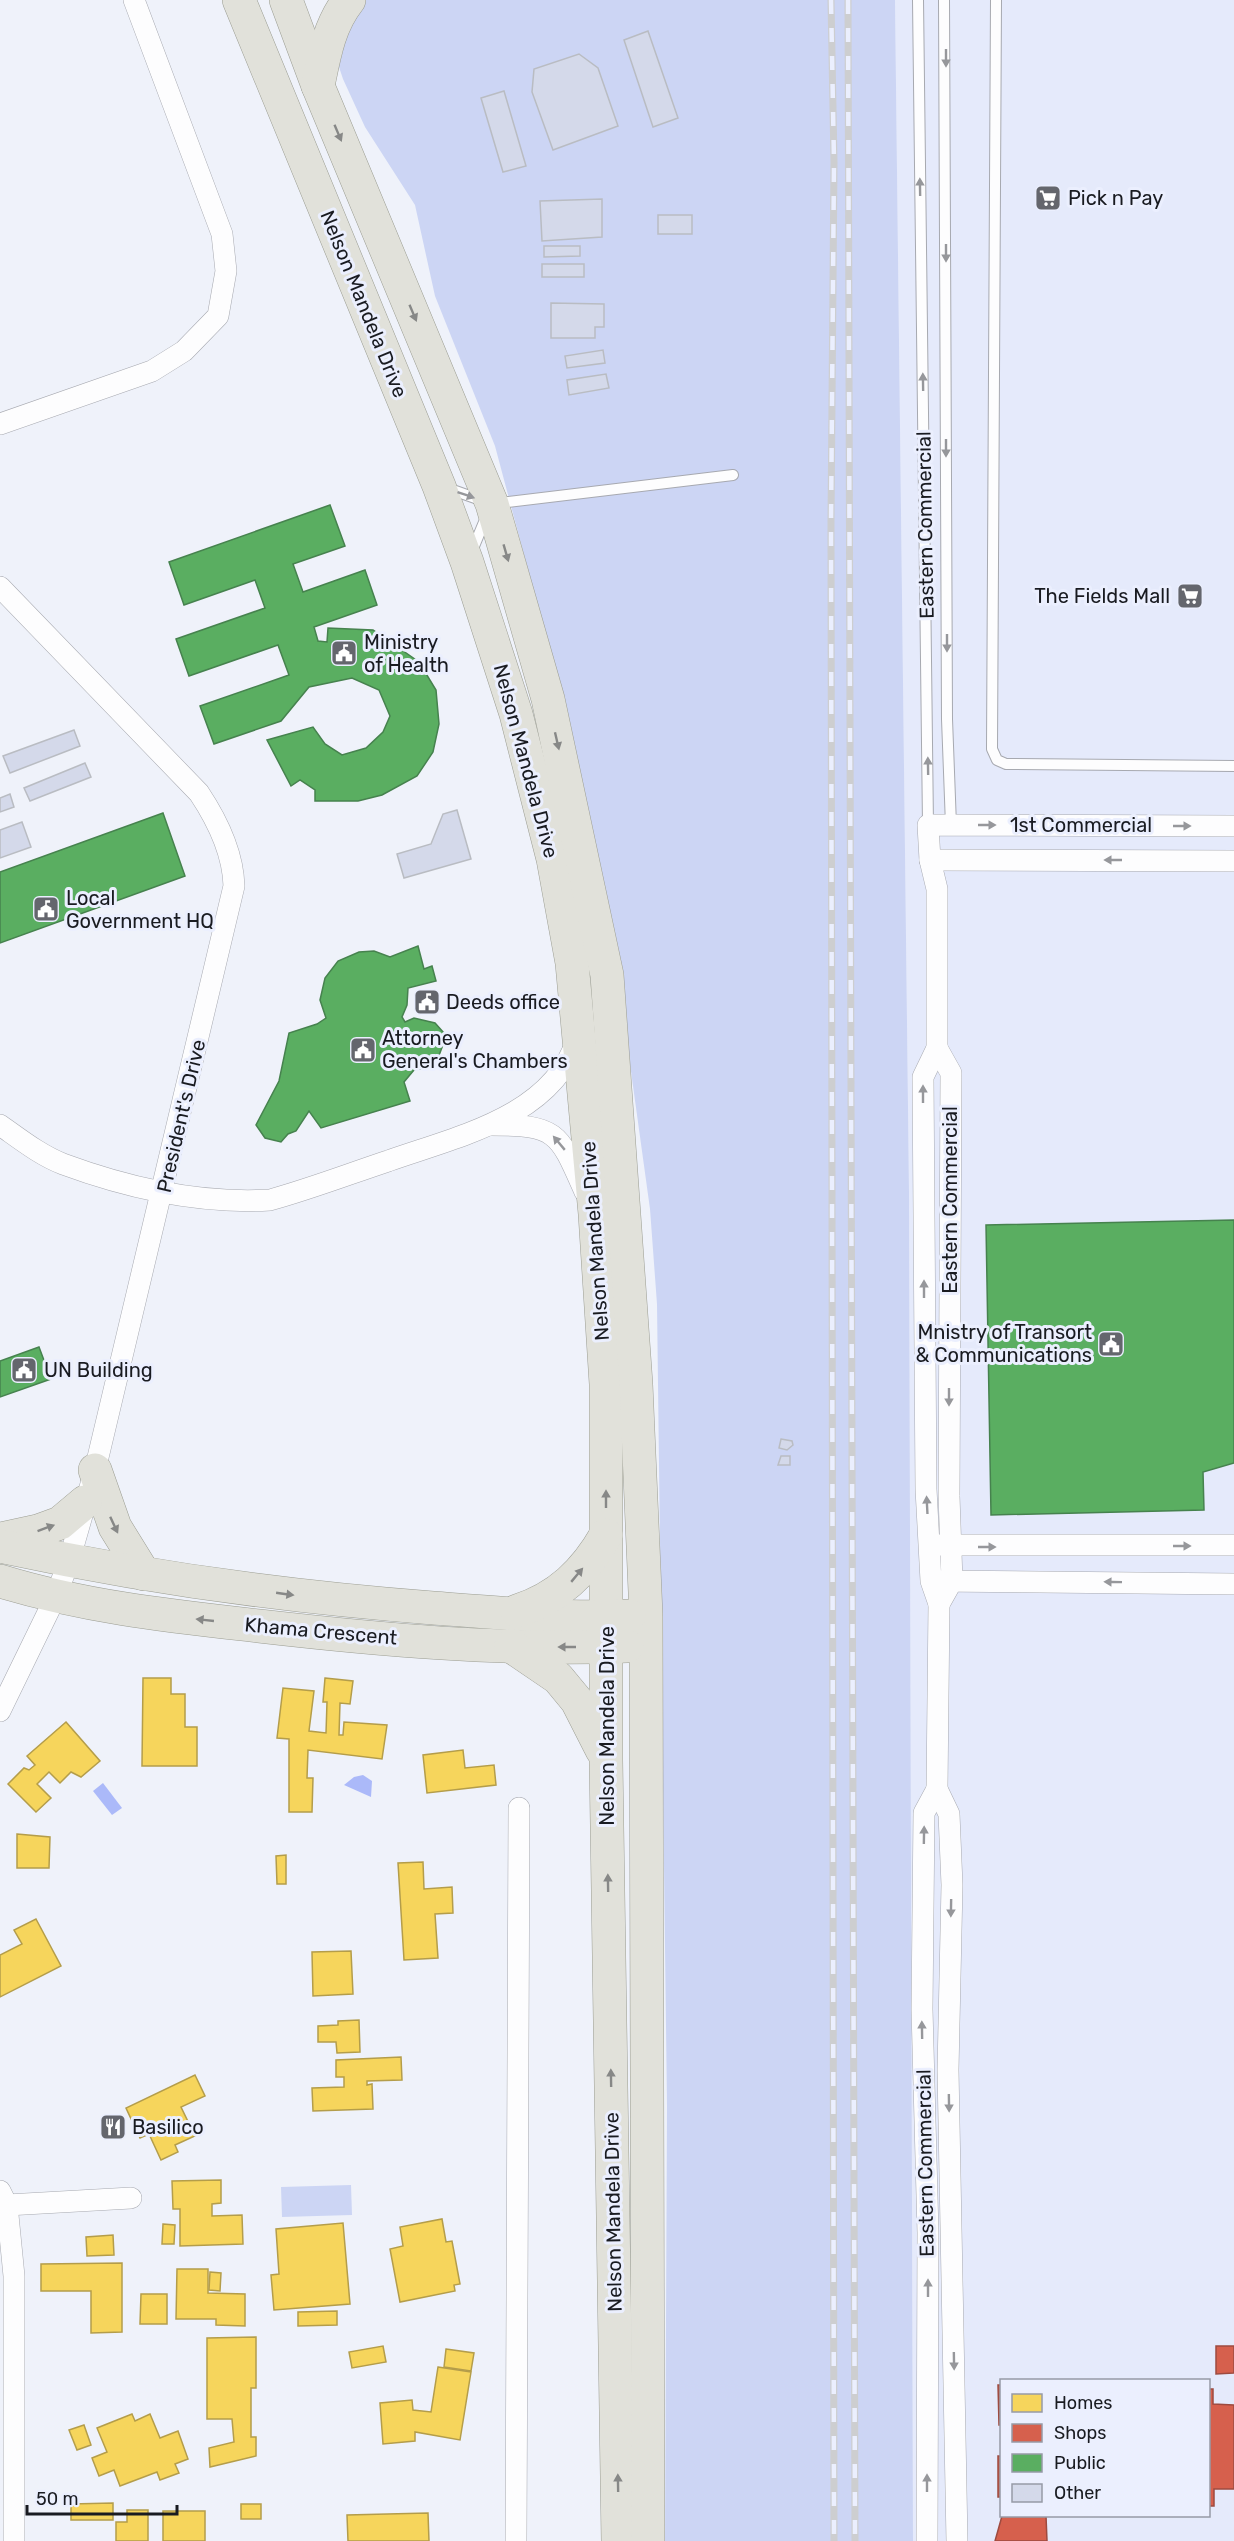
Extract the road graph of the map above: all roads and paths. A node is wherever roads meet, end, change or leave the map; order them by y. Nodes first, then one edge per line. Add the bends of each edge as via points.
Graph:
1 (134, 0) edge
2 (280, 0) edge
3 (286, 0) edge
4 (349, 0) edge
5 (918, 0) edge
6 (944, 0) edge
7 (996, 0) edge
8 (241, 7) edge
9 (318, 86) junction
10 (0, 424) edge
11 (734, 475) dead end
12 (439, 486) junction
13 (492, 504) junction
14 (467, 562) junction
15 (0, 587) edge
16 (1234, 766) edge
17 (928, 825) junction
18 (951, 825) junction
19 (1234, 826) edge
20 (952, 859) junction
21 (930, 860) junction
22 (1234, 861) edge
23 (937, 889) junction
24 (579, 1033) junction
25 (937, 1048) junction
26 (0, 1125) edge
27 (490, 1125) junction
28 (162, 1193) junction
29 (595, 1214) junction
30 (95, 1470) junction
31 (85, 1502) junction
32 (606, 1534) junction
33 (0, 1539) edge
34 (929, 1545) junction
35 (1234, 1545) edge
36 (0, 1546) edge
37 (951, 1546) junction
38 (69, 1561) junction
39 (144, 1574) junction
40 (0, 1581) edge
41 (942, 1581) junction
42 (1234, 1584) edge
43 (55, 1598) junction
44 (509, 1614) junction
45 (646, 1630) junction
46 (606, 1632) junction
47 (511, 1646) junction
48 (0, 1711) edge
49 (606, 1760) junction
50 (937, 1789) junction
51 (519, 1808) dead end
52 (3, 2198) edge
53 (131, 2198) dead end
54 (14, 2541) edge
55 (516, 2541) edge
56 (618, 2541) edge
57 (648, 2541) edge
58 (927, 2541) edge
59 (957, 2541) edge

1 - 10 street via 222,234 226,271 218,316 184,351 152,370
2 - 8 main road
3 - 9 main road, Nelson Mandela Drive
4 - 9 main road via 333,26
17 -> 5 lane, Eastern Commercial
6 -> 18 lane via 947,718
7 - 16 lane via 992,749 997,760 1006,764
8 - 12 main road, Nelson Mandela Drive
9 -> 13 main road, Nelson Mandela Drive
11 - 13 lane
12 -> 13 lane
12 - 14 main road, Nelson Mandela Drive
13 - 14 lane
13 -> 45 main road, Nelson Mandela Drive via 548,699 606,975 634,1350
14 - 24 main road, Nelson Mandela Drive via 516,714 553,859 572,963
15 - 28 street, President's Drive via 199,793 213,814 233,867 232,903
17 - 18 street, 1st Commercial
17 - 21 street, Eastern Commercial
18 -> 19 street, 1st Commercial
18 - 20 street
20 - 21 street, 1st Commercial
22 -> 20 street, 1st Commercial
20 - 23 street
21 - 23 street, Eastern Commercial
23 - 25 street, Eastern Commercial
24 - 27 street via 571,1057 549,1084 530,1101
24 - 29 main road, Nelson Mandela Drive
34 -> 25 street, Eastern Commercial via 922,1077
25 -> 37 street, Eastern Commercial via 951,1073
26 - 28 street via 62,1163
27 - 28 street via 270,1200 247,1202
29 -> 27 street via 571,1160 556,1138 527,1125
28 - 30 street, President's Drive
32 -> 29 main road, Nelson Mandela Drive via 606,1384
30 - 31 street, President's Drive
30 -> 39 main road via 115,1527
33 -> 31 main road via 39,1532 60,1523
31 - 38 street, President's Drive
44 -> 32 main road via 535,1605 570,1583
32 - 46 main road, Nelson Mandela Drive
34 - 37 street
34 - 41 street, Eastern Commercial
37 -> 35 street
36 - 38 main road, Khama Crescent
37 - 41 street, Eastern Commercial
38 - 39 main road, Khama Crescent
38 - 43 street, President's Drive
39 -> 44 main road, Khama Crescent via 327,1600
40 - 43 main road, Khama Crescent
42 -> 41 street
41 - 50 street, Eastern Commercial
47 -> 43 main road, Khama Crescent via 322,1633
43 - 48 street, President's Drive
44 - 46 main road, Khama Crescent
45 - 46 main road, Khama Crescent
45 - 57 main road, Nelson Mandela Drive
46 -> 47 main road, Khama Crescent
46 - 49 main road, Nelson Mandela Drive
47 - 49 main road via 565,1685 588,1720
56 -> 49 main road, Nelson Mandela Drive
58 -> 50 street, Eastern Commercial via 924,1814
50 -> 59 street, Eastern Commercial via 949,1814 952,1885 948,2070
51 - 55 street
52 - 53 street
52 - 54 street via 14,2276

